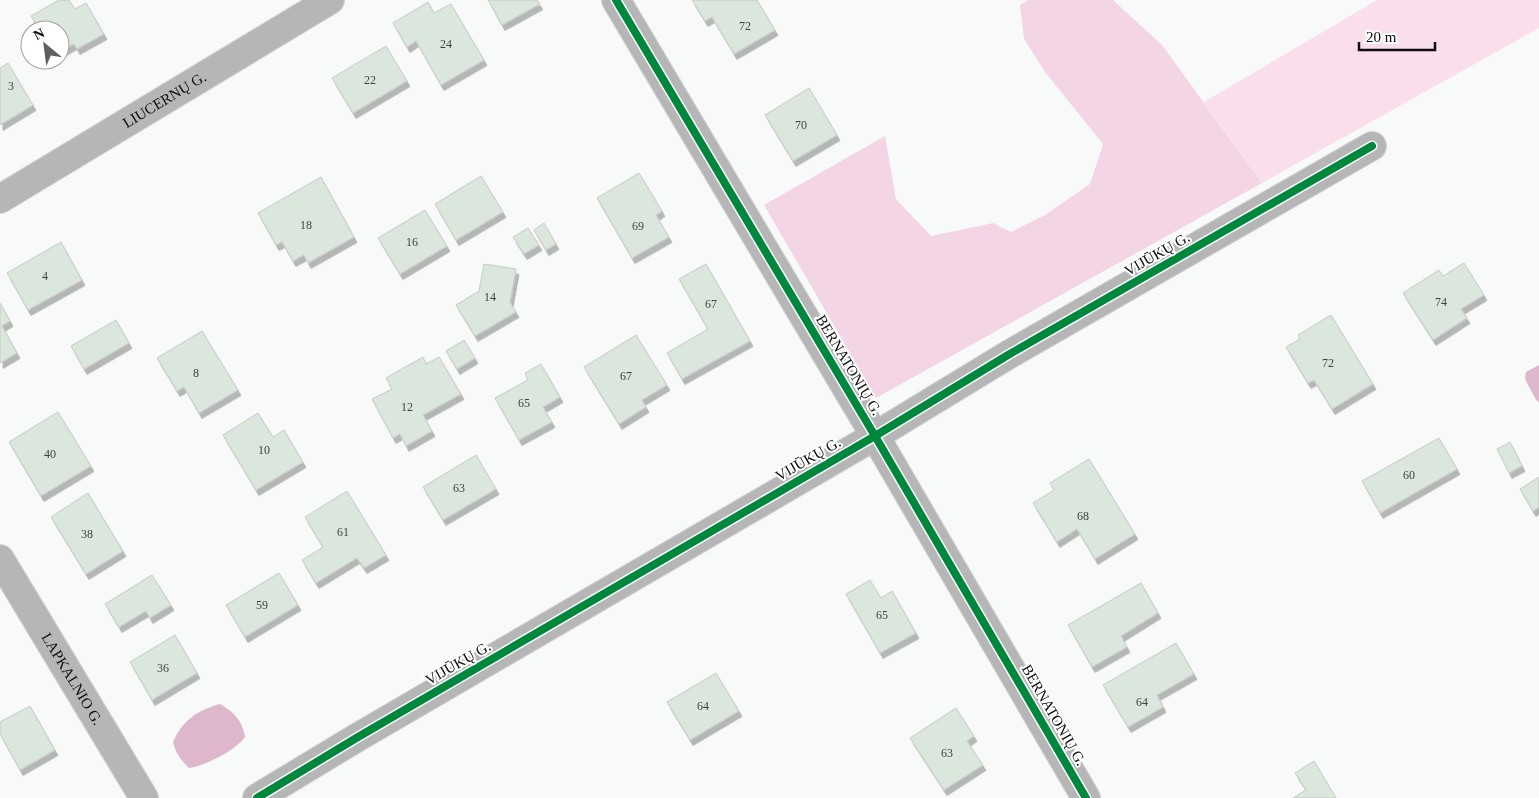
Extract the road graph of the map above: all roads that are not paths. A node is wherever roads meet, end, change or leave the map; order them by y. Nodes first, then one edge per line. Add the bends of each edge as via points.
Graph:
1 (330, 0) edge
2 (616, 0) edge
3 (1372, 146) dead end
4 (0, 199) edge
5 (875, 436) junction
6 (0, 559) edge
7 (144, 798) edge
8 (258, 798) edge
9 (1086, 798) edge

1 - 4 street, LIUCERNŲ G.
2 - 5 street, BERNATONIŲ G.
3 - 5 street, VIJŪKŲ G. via 1008,355
5 - 8 street, VIJŪKŲ G.
5 - 9 street, BERNATONIŲ G.
6 - 7 street, LAPKALNIO G.

